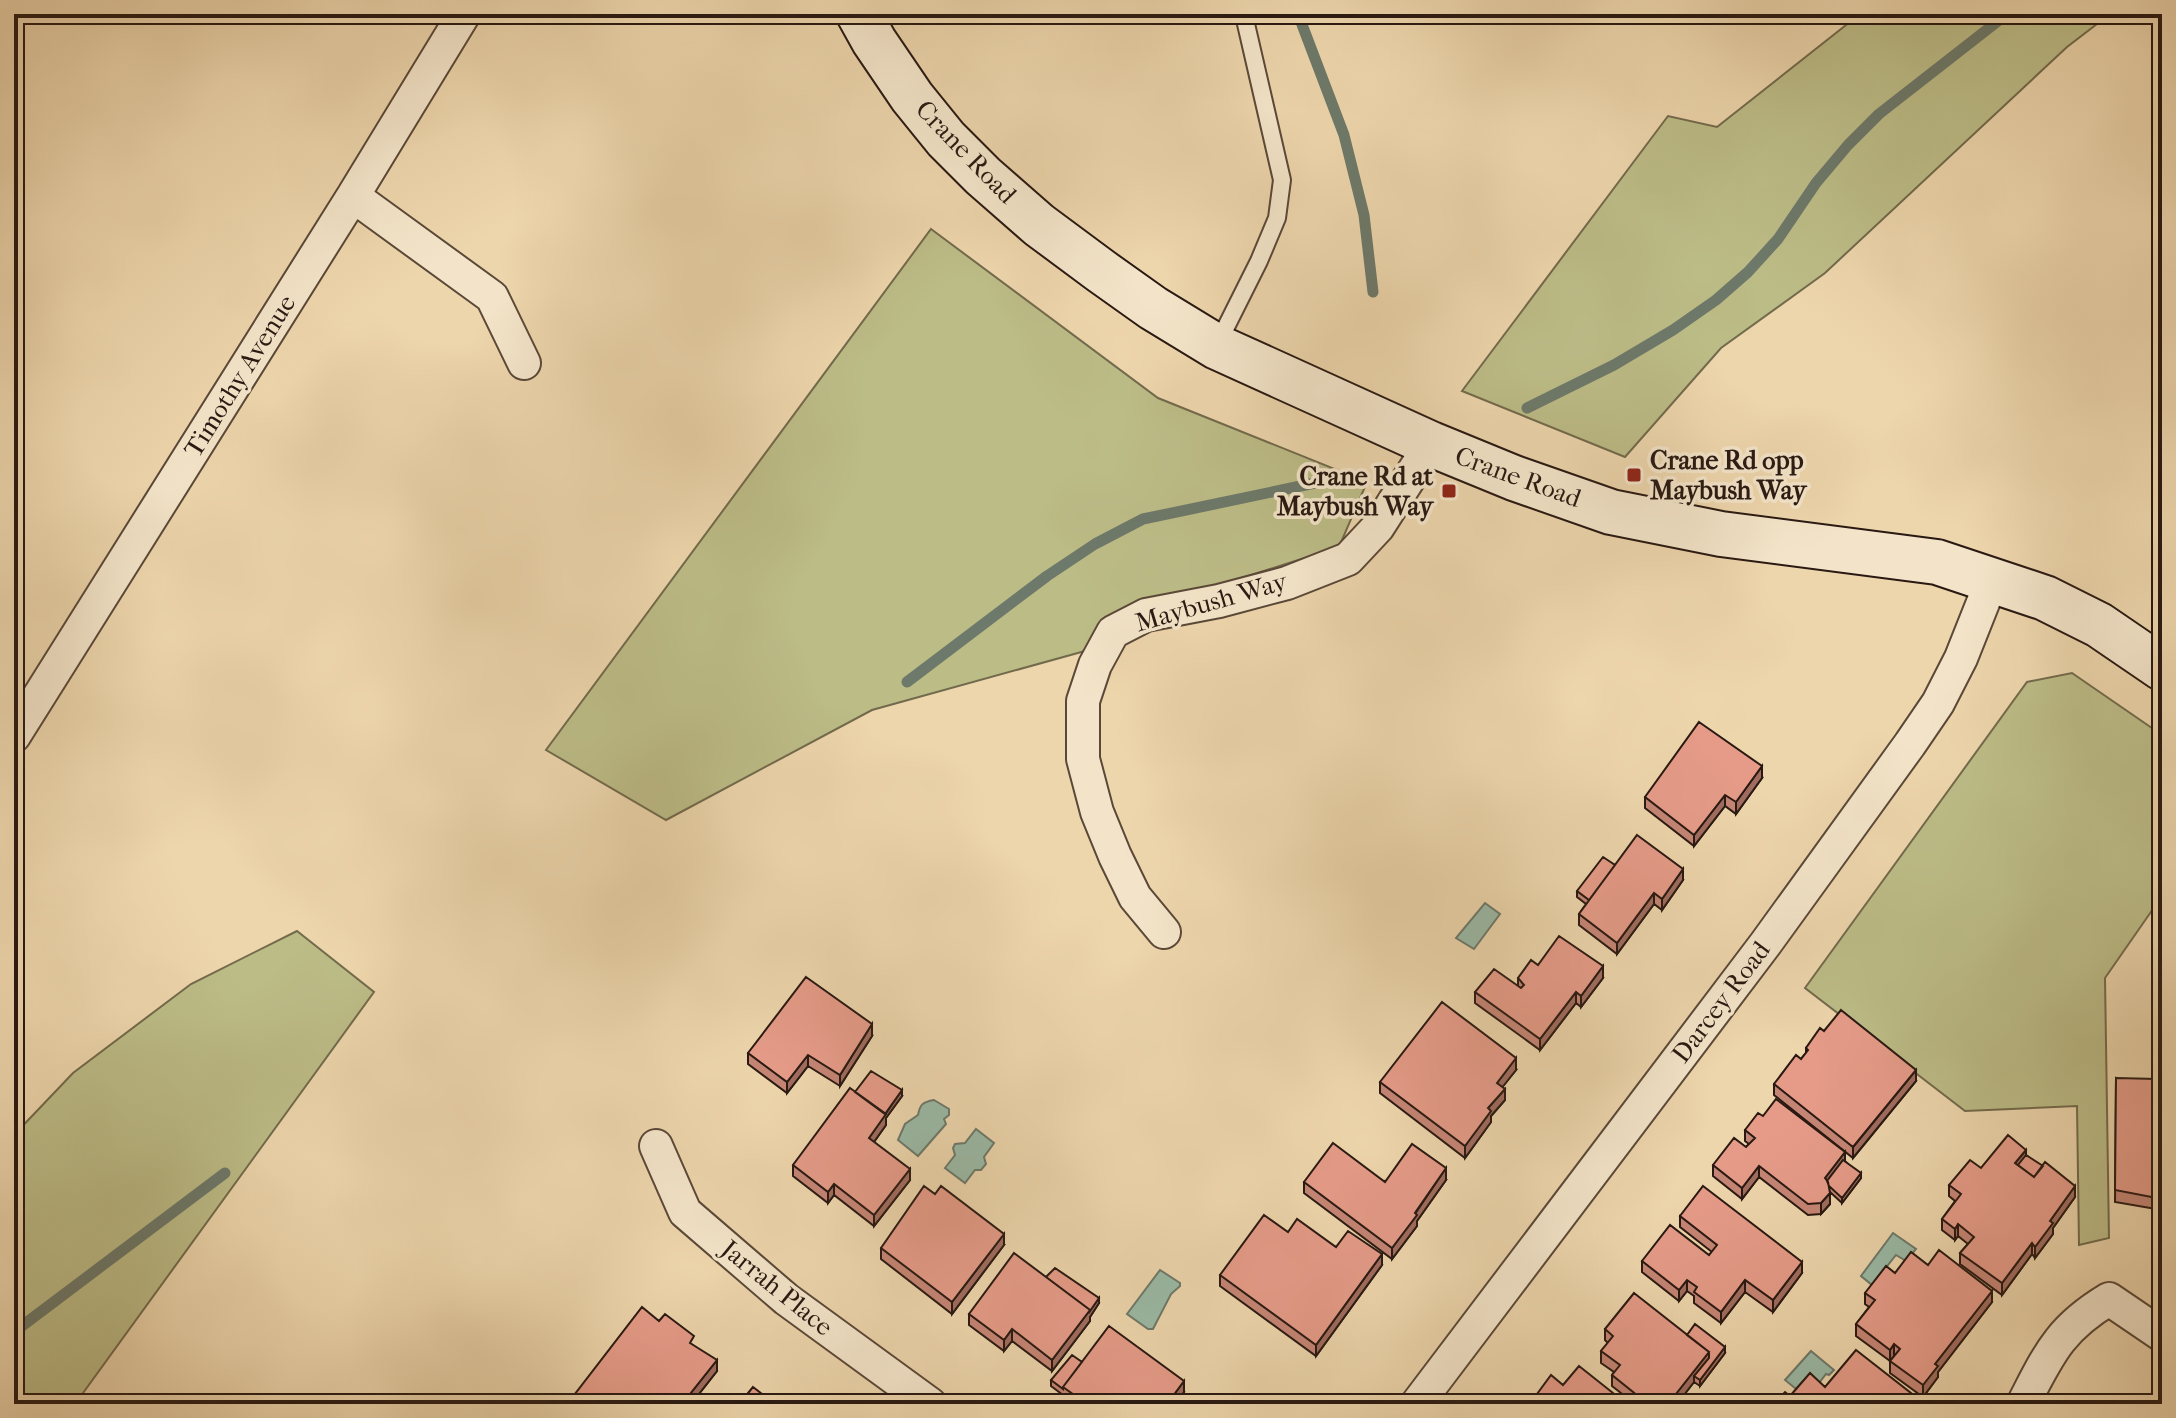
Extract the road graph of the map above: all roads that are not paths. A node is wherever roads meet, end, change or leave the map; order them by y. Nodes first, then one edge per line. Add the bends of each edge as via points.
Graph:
1 (464, 14) edge
2 (859, 14) edge
3 (1246, 14) edge
4 (353, 196) junction
5 (1217, 347) junction
6 (524, 363) dead end
7 (1431, 444) junction
8 (1992, 580) junction
9 (2162, 668) edge
10 (14, 736) edge
11 (1164, 932) dead end
12 (656, 1146) dead end
13 (2162, 1335) edge
14 (930, 1404) edge
15 (1417, 1404) edge
16 (2023, 1404) edge

1 - 4 street, Timothy Avenue
2 - 5 street, Crane Road via 912,97 983,176 1101,271
3 - 5 lane via 1282,180 1277,218
4 - 6 street via 492,297
4 - 10 street, Timothy Avenue
5 - 7 street, Crane Road
7 - 8 street, Crane Road via 1611,512 1721,534 1937,562
7 - 11 street, Maybush Way via 1378,527 1348,559 1219,601 1146,615 1113,632 1083,701 1083,759 1115,856 1135,897
8 - 9 street, Crane Road via 2099,625
8 - 15 street, Darcey Road via 1961,658 1910,744
12 - 14 street, Jarrah Place via 685,1212 786,1299
13 - 16 street via 2109,1299 2055,1344

